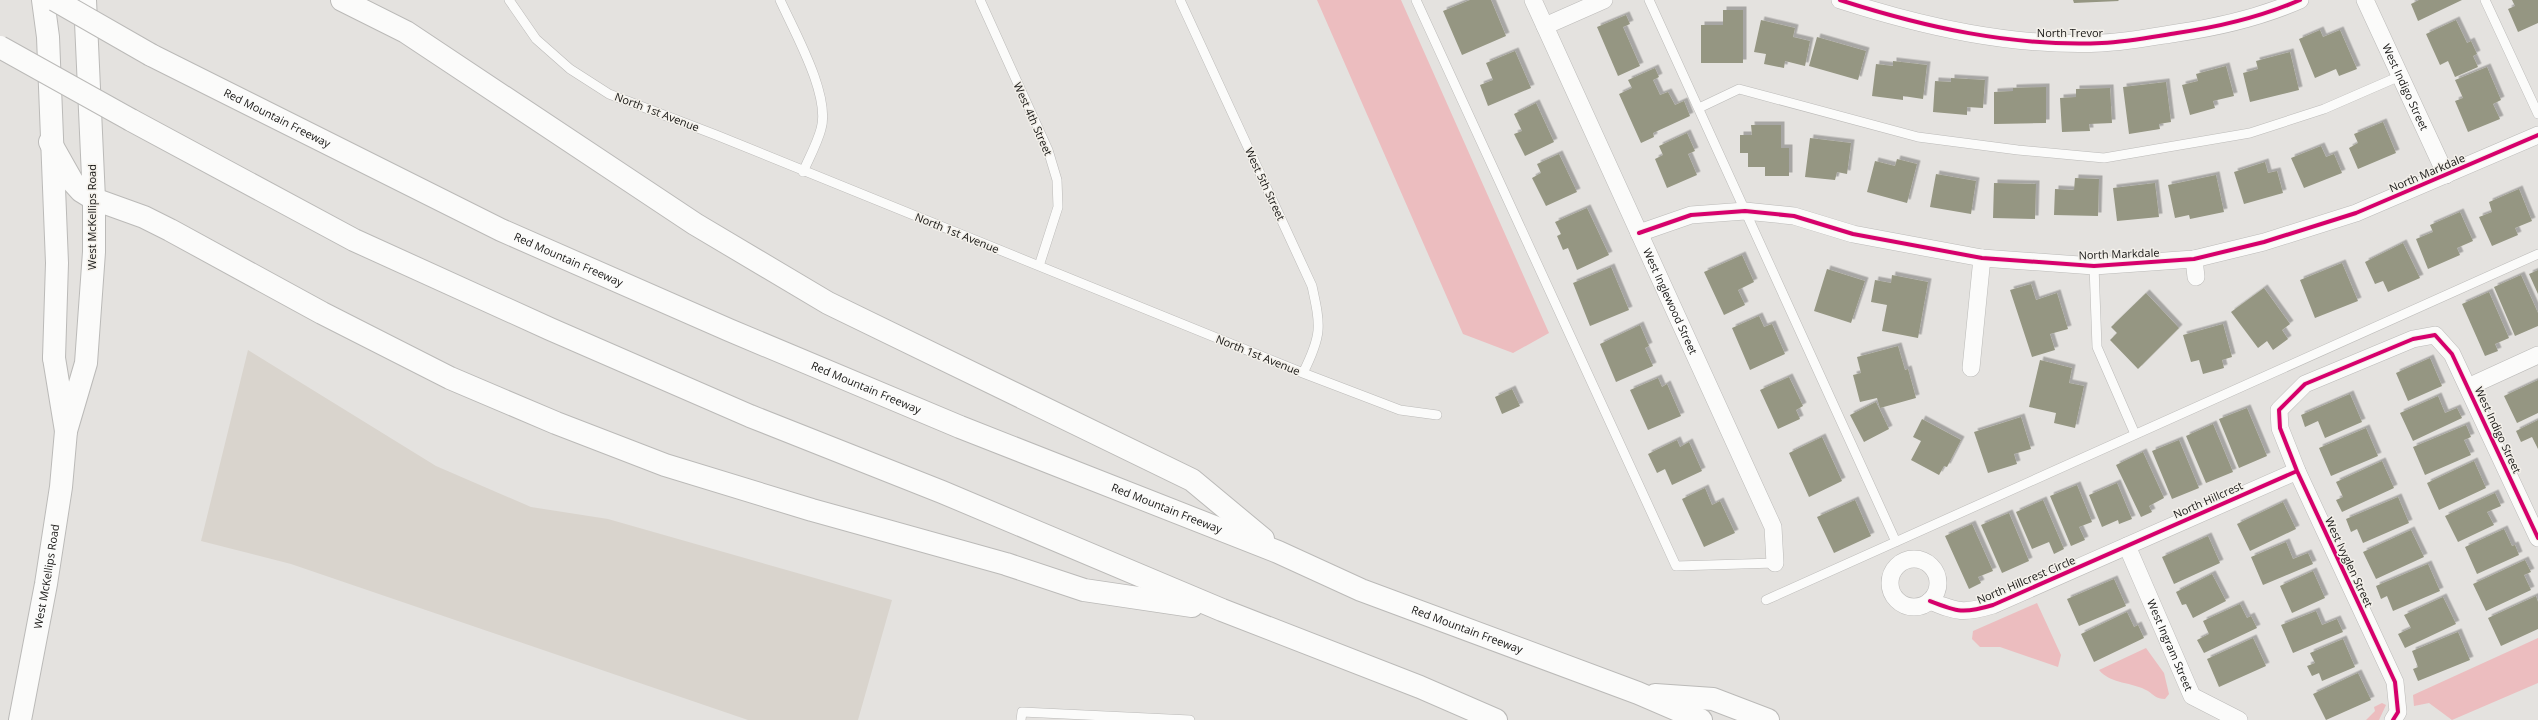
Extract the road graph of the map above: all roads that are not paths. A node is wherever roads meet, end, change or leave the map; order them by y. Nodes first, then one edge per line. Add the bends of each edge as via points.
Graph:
1 (43, 0) edge
2 (55, 0) edge
3 (85, 0) edge
4 (342, 0) edge
5 (509, 0) edge
6 (780, 0) edge
7 (980, 0) edge
8 (1180, 0) edge
9 (1416, 0) edge
10 (1533, 0) edge
11 (1604, 0) edge
12 (1650, 0) edge
13 (1840, 0) edge
14 (2300, 0) edge
15 (2365, 0) edge
16 (2485, 0) edge
17 (1545, 26) junction
18 (0, 47) edge
19 (2400, 76) junction
20 (1699, 108) junction
21 (2538, 114) edge
22 (2538, 135) edge
23 (50, 142) junction
24 (803, 172) junction
25 (2446, 175) junction
26 (94, 199) junction
27 (1745, 211) junction
28 (1639, 233) junction
29 (2538, 254) edge
30 (1982, 258) junction
31 (2194, 259) junction
32 (1039, 266) junction
33 (2094, 266) junction
34 (2196, 277) dead end
35 (2538, 355) edge
36 (1971, 368) dead end
37 (1303, 373) junction
38 (2468, 387) junction
39 (2280, 410) joint
40 (1437, 415) dead end
41 (66, 431) junction
42 (2135, 434) junction
43 (2297, 471) junction
44 (2538, 538) edge
45 (1896, 542) junction
46 (2127, 546) junction
47 (1278, 552) junction
48 (1775, 563) joint
49 (1766, 600) dead end
50 (1930, 601) dead end
51 (1222, 610) junction
52 (1638, 693) junction
53 (20, 720) edge
54 (1021, 720) edge
55 (1190, 720) edge
56 (1496, 720) edge
57 (1701, 720) edge
58 (1768, 720) edge
59 (2238, 720) edge
60 (2393, 720) edge

1 - 23 main road, West McKellips Road via 48,37
2 - 47 main road, Red Mountain Freeway, bridge via 151,55 508,233 960,427
3 - 26 main road, West McKellips Road
4 - 47 main road via 406,32 682,215 828,303 1192,480
5 - 24 lane, North 1st Avenue via 536,39 570,70 609,94
6 - 24 lane via 813,70 821,100 822,128
7 - 32 lane, West 4th Street via 1048,150 1057,180 1058,208
8 - 37 lane, West 5th Street via 1312,286 1320,320 1316,348
9 - 48 lane via 1676,566
10 - 17 street, West Inglewood Street
11 - 17 street
12 - 20 lane
13 - 14 street, North Trevor via 1883,14 1965,33 2040,42 2102,43 2213,28
15 - 19 street, West Indigo Street
16 - 21 lane
17 - 28 street, West Inglewood Street
18 - 51 main road, bridge via 354,240 750,416 942,492
19 - 20 lane via 2324,109 2250,133 2104,158 1918,138 1739,89
19 - 25 street, West Indigo Street
20 - 27 lane
22 - 25 street, North Markdale
23 - 26 main road via 72,181 81,191
23 - 41 main road, West McKellips Road via 57,263 54,358
24 - 32 lane, North 1st Avenue
25 - 31 street, North Markdale via 2356,214 2264,242
26 - 41 main road, West McKellips Road via 94,252 86,363
26 - 51 main road via 144,217 170,230 322,313 450,378 665,465 812,510 1006,564 1084,590
27 - 28 street, North Markdale via 1691,215
27 - 30 street, North Markdale via 1794,216 1867,237
27 - 45 lane
28 - 48 street, West Inglewood Street via 1772,527
29 - 42 lane
30 - 33 street, North Markdale
30 - 36 street
31 - 33 street, North Markdale
31 - 34 street
32 - 37 lane, North 1st Avenue
33 - 42 lane via 2097,347
35 - 38 street
37 - 40 lane, North 1st Avenue via 1400,410
38 - 39 street, West Indigo Street via 2452,354 2435,335 2413,340 2305,384
38 - 44 street, West Indigo Street
39 - 43 street, West Ivyglen Street via 2280,428
41 - 53 main road, West McKellips Road via 46,584
42 - 45 lane
43 - 46 street, North Hillcrest
43 - 60 street, West Ivyglen Street via 2395,682 2398,712
45 - 49 lane
46 - 50 street, North Hillcrest Circle via 1993,605 1971,612 1957,611
46 - 59 street, West Ingram Street via 2192,696
47 - 52 main road, Red Mountain Freeway via 1362,590
51 - 56 main road via 1420,687
52 - 57 main road, Red Mountain Freeway
52 - 58 main road via 1713,699
54 - 55 lane via 1022,712

